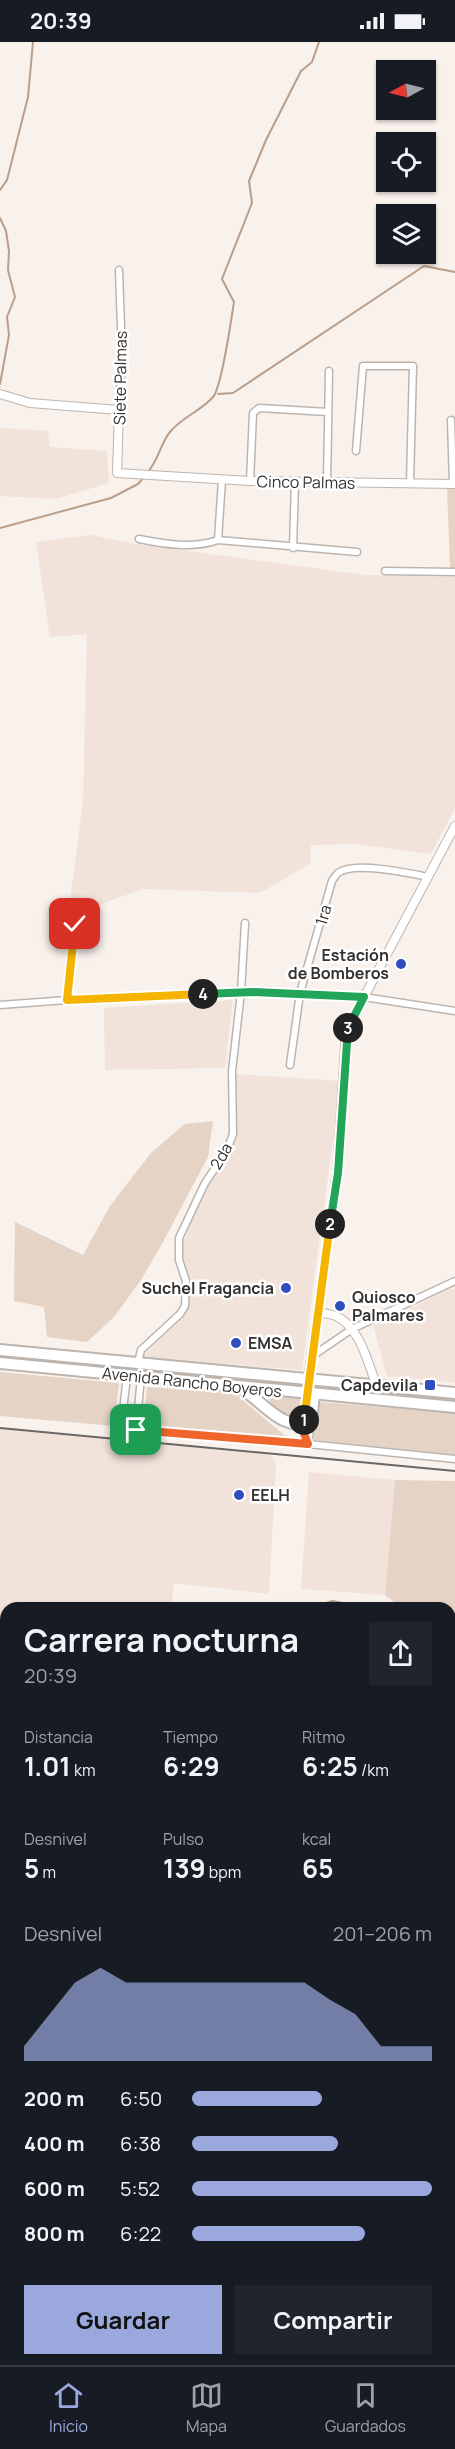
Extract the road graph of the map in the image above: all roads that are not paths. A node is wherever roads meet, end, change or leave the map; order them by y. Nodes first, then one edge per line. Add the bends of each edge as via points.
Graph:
1 (119, 270) dead end
2 (329, 371) dead end
3 (0, 394) edge
4 (119, 411) junction
5 (328, 412) junction
6 (451, 420) dead end
7 (356, 451) dead end
8 (129, 474) joint
9 (222, 480) junction
10 (250, 481) junction
11 (295, 482) junction
12 (327, 483) junction
13 (410, 483) junction
14 (454, 484) edge
15 (139, 539) dead end
16 (218, 540) junction
17 (293, 548) junction
18 (357, 552) dead end
19 (385, 571) dead end
20 (455, 572) edge
21 (455, 826) edge
22 (428, 877) junction
23 (245, 923) dead end
24 (75, 924) dead end
25 (241, 992) junction
26 (300, 993) junction
27 (364, 997) junction
28 (67, 1000) junction
29 (0, 1005) edge
30 (455, 1011) edge
31 (290, 1065) dead end
32 (455, 1281) edge
33 (316, 1312) junction
34 (352, 1329) junction
35 (0, 1350) edge
36 (312, 1357) junction
37 (0, 1363) edge
38 (138, 1363) junction
39 (127, 1376) junction
40 (141, 1377) junction
41 (309, 1380) junction
42 (232, 1386) junction
43 (376, 1386) junction
44 (455, 1393) edge
45 (310, 1394) junction
46 (455, 1407) edge
47 (304, 1425) junction
48 (136, 1430) junction
49 (308, 1444) junction
50 (455, 1459) edge

1 - 4 street, Siete Palmas
2 - 5 street
3 - 4 street via 30,403
4 - 8 street, Siete Palmas via 117,473
5 - 10 street via 259,408 253,413
5 - 12 street
6 - 14 street
7 - 13 street via 363,366 413,366
8 - 9 street, Cinco Palmas
9 - 10 street, Cinco Palmas
9 - 16 street
10 - 11 street, Cinco Palmas
11 - 12 street, Cinco Palmas
11 - 17 street
12 - 13 street, Cinco Palmas
13 - 14 street, Cinco Palmas
15 - 16 street via 205,545
16 - 17 street
17 - 18 street
19 - 20 street
21 - 22 street
22 - 26 street, 1ra via 372,869 339,872 332,881
22 - 27 street
23 - 25 street, 2da
24 - 28 street
25 - 26 street
25 - 28 street
25 - 38 street, 2da via 232,1071 233,1134 179,1238 179,1260 186,1281 185,1306 141,1350
26 - 27 street
26 - 31 street, 1ra
27 - 30 street
27 - 33 street via 346,1031 338,1173
28 - 29 street
32 - 34 street
33 - 34 street via 336,1316
33 - 36 street
34 - 36 street
34 - 43 street
35 - 38 highway, Avenida Rancho Boyeros
36 - 41 street
37 - 39 highway, Avenida Rancho Boyeros
38 - 41 highway, Avenida Rancho Boyeros
39 - 40 highway, Avenida Rancho Boyeros
39 - 48 street via 121,1428
40 - 42 highway, Avenida Rancho Boyeros
40 - 48 street
41 - 43 highway, Avenida Rancho Boyeros
41 - 45 street
42 - 45 highway, Avenida Rancho Boyeros
42 - 47 highway via 250,1394 286,1422
43 - 44 highway, Avenida Rancho Boyeros
45 - 46 highway, Avenida Rancho Boyeros
45 - 47 highway
47 - 49 street
47 - 49 street
48 - 49 street
49 - 50 street

